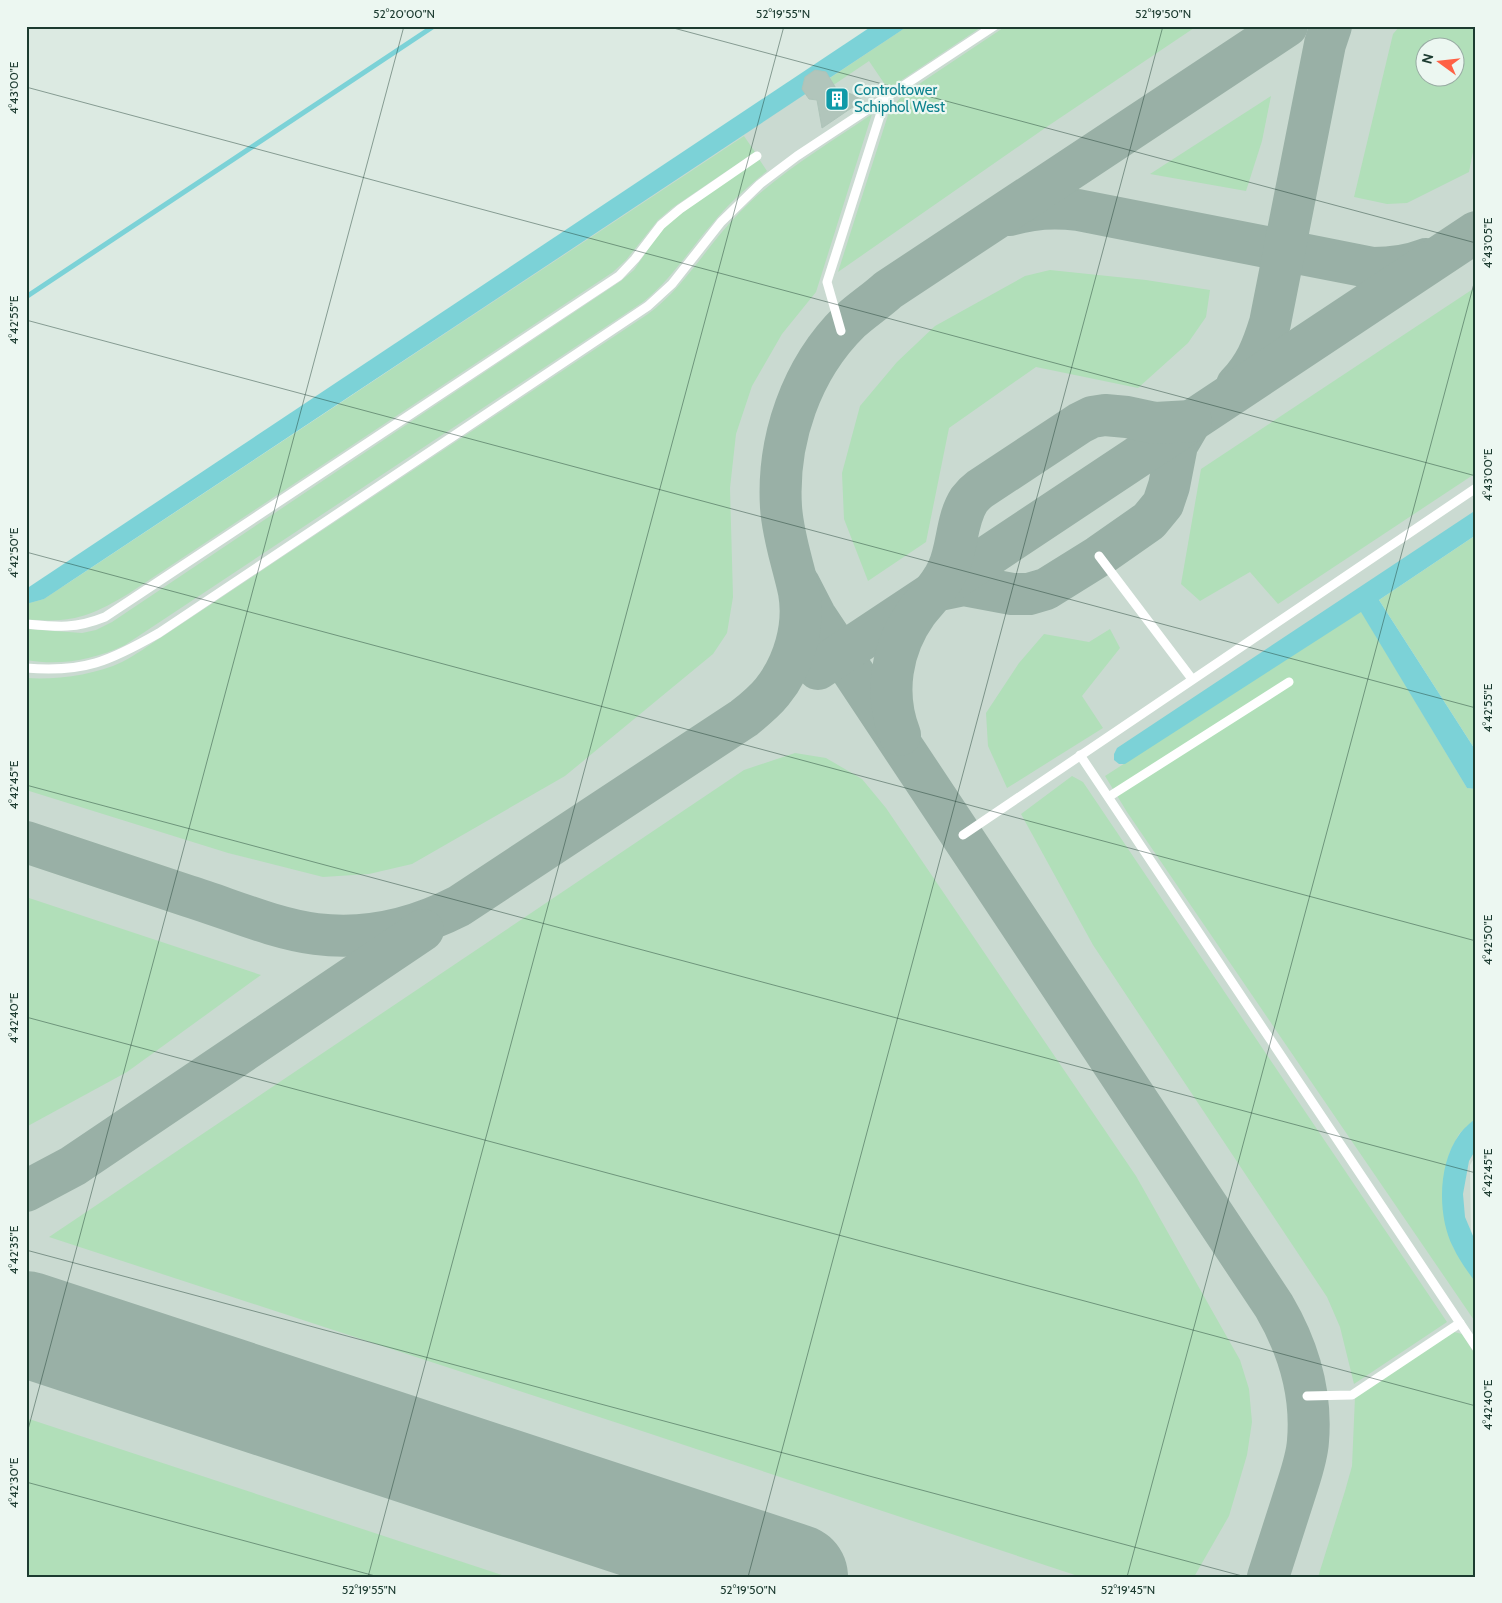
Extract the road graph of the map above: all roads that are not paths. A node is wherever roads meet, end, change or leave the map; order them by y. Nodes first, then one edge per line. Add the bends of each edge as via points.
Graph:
1 (994, 26) edge
2 (885, 100) junction
3 (757, 156) dead end
4 (842, 331) dead end
5 (1476, 488) edge
6 (1099, 556) dead end
7 (26, 624) edge
8 (26, 668) edge
9 (1192, 679) junction
10 (1289, 682) dead end
11 (1080, 754) junction
12 (1110, 796) junction
13 (963, 836) dead end
14 (1460, 1323) junction
15 (1476, 1346) edge
16 (1307, 1396) dead end

1 - 2 lane
2 - 4 lane via 827,282
2 - 8 lane via 797,156 760,184 721,222 672,284 648,306 158,633 126,652 96,664 73,669
3 - 7 lane via 661,225 619,276 105,618 67,627
5 - 9 lane
6 - 9 lane
9 - 11 lane
10 - 12 lane
11 - 12 lane
11 - 13 lane
12 - 14 lane
14 - 15 lane
14 - 16 lane via 1352,1395

